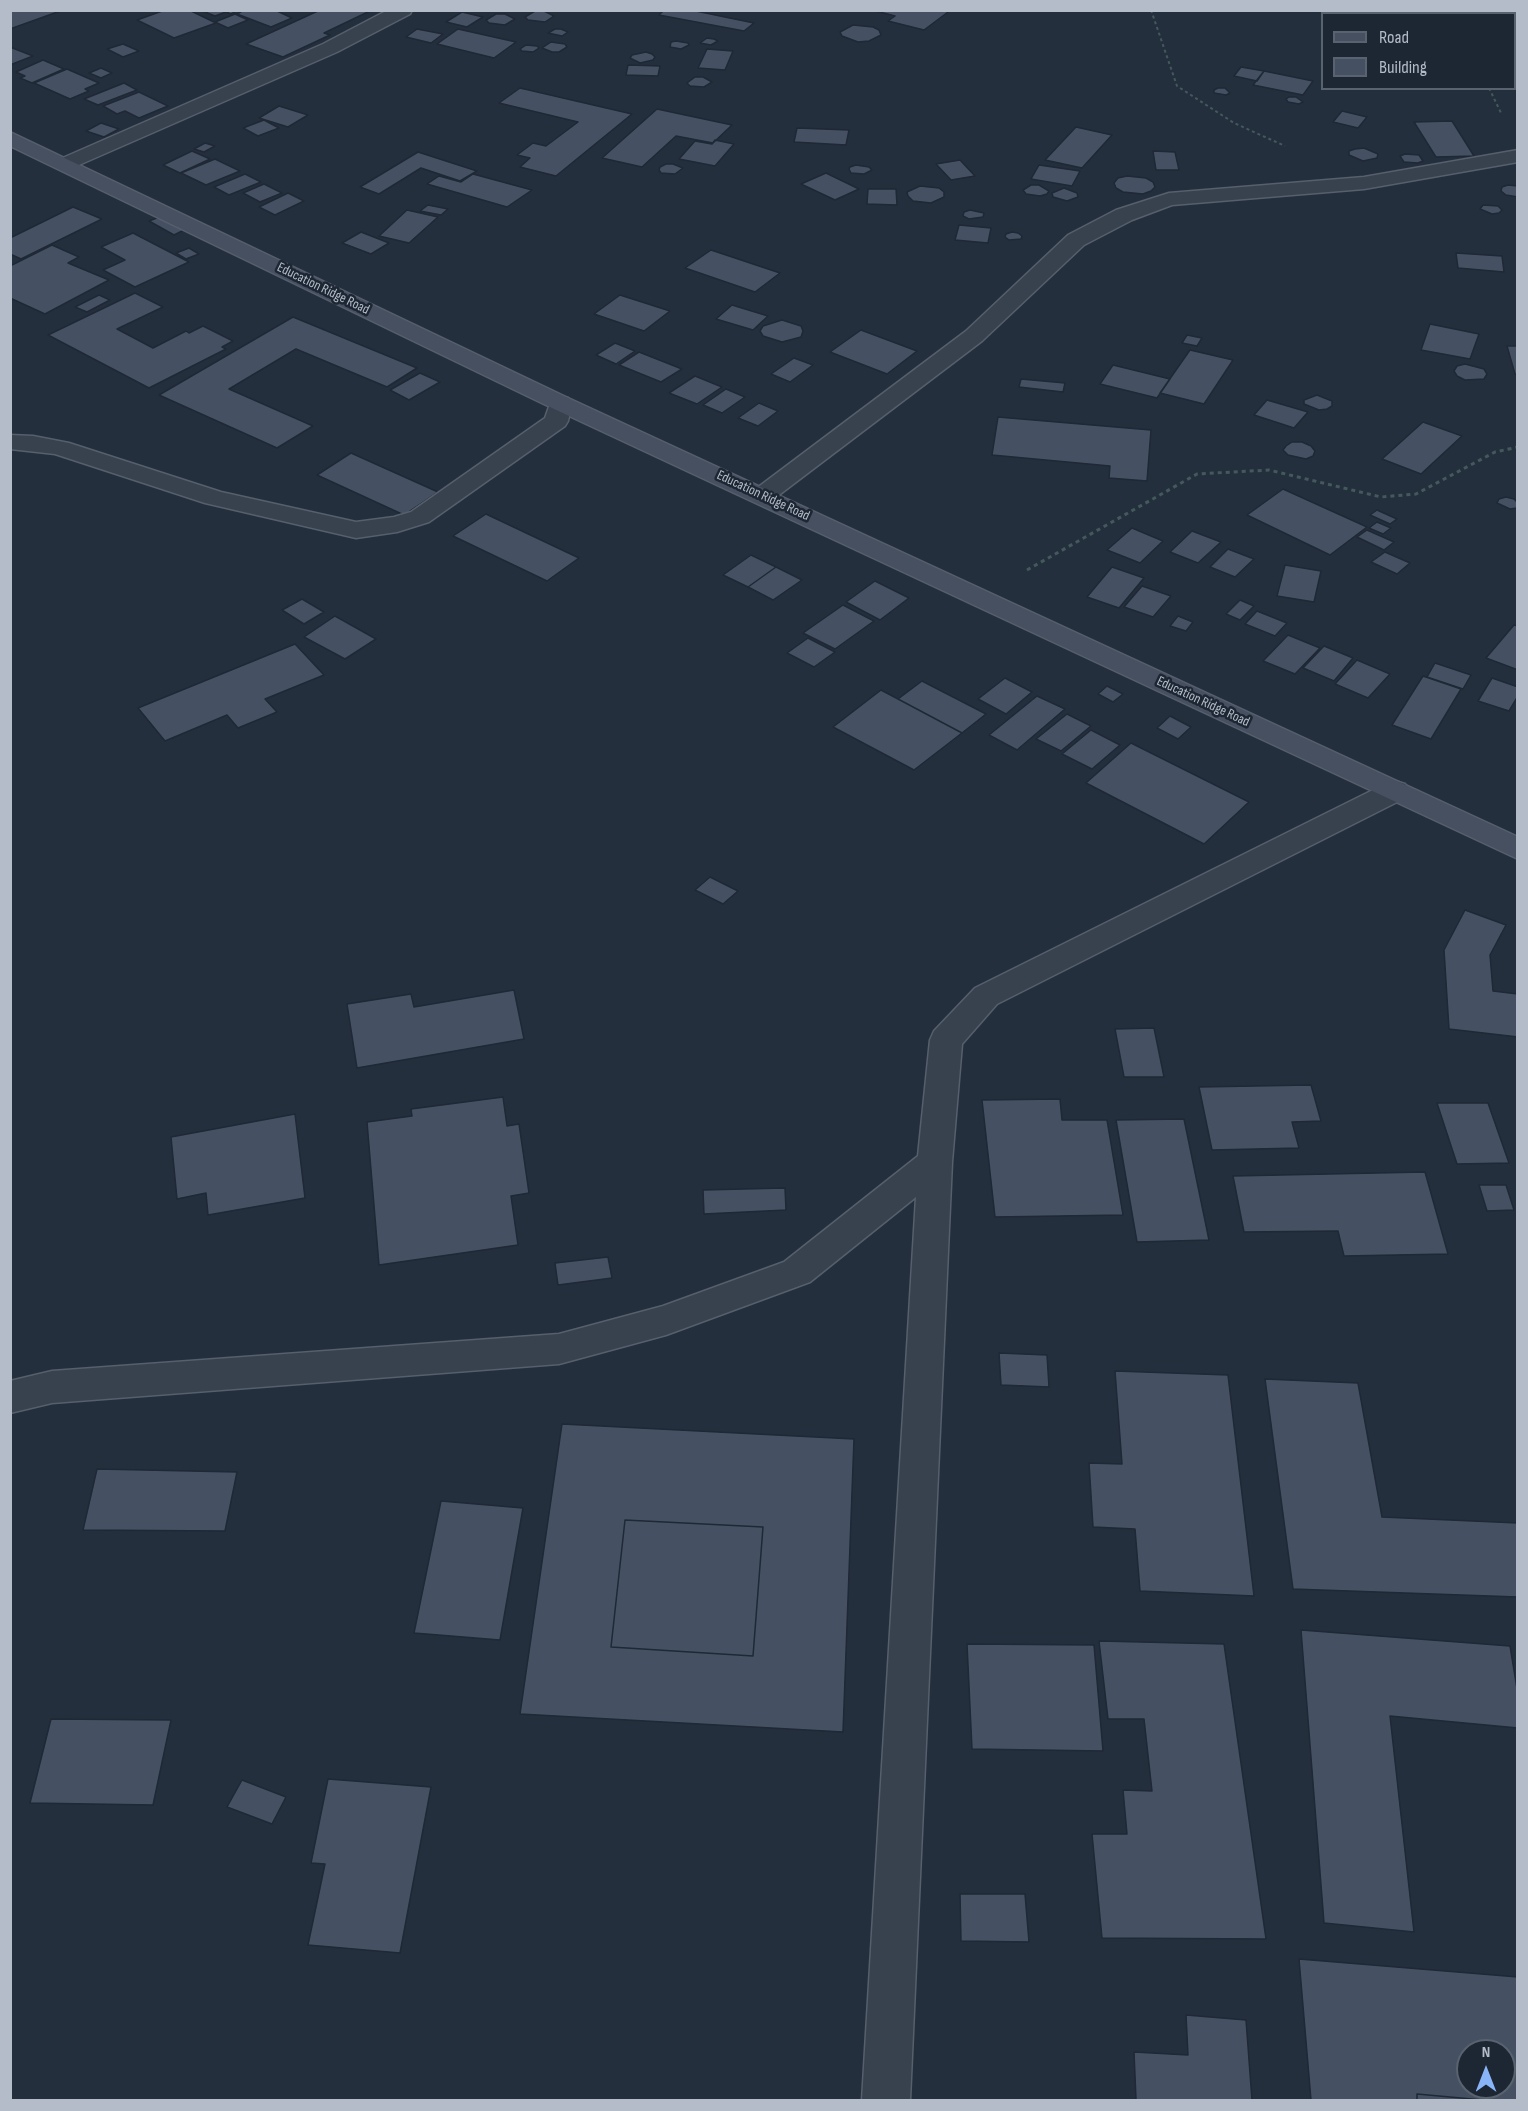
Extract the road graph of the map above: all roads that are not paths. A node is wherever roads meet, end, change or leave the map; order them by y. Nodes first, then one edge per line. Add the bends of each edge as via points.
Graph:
1 (403, 10) edge
2 (10, 138) edge
3 (1518, 156) edge
4 (65, 164) junction
5 (560, 403) junction
6 (10, 442) edge
7 (762, 496) junction
8 (1395, 791) junction
9 (1518, 849) edge
10 (935, 1162) junction
11 (10, 1397) edge
12 (886, 2100) edge

1 - 4 street via 330,48
2 - 4 main road, Education Ridge Road
3 - 7 street via 1364,183 1169,199 1124,215 1076,240 974,336
4 - 5 main road, Education Ridge Road
5 - 6 street via 556,421 420,518 356,530 214,498 60,448
5 - 7 main road, Education Ridge Road
7 - 8 main road, Education Ridge Road
8 - 9 main road, Education Ridge Road
8 - 10 street via 986,996 946,1040
10 - 11 street via 797,1272 666,1320 559,1349 52,1388
10 - 12 street

